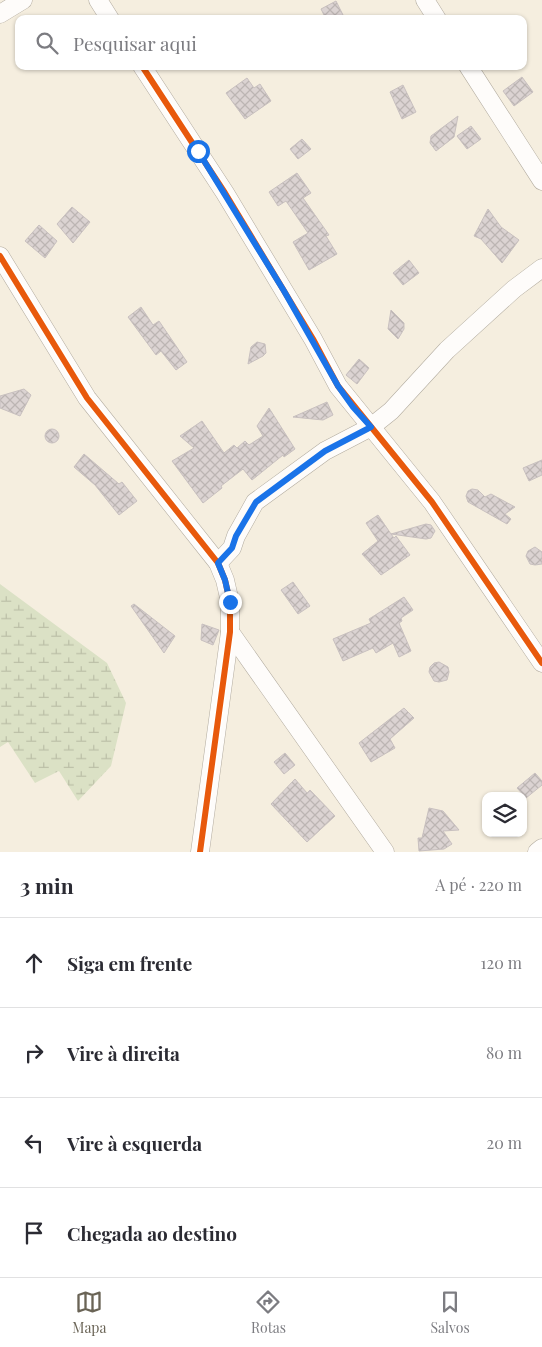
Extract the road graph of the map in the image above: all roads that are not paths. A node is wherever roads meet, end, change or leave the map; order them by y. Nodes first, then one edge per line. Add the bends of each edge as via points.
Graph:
1 (23, 0) edge
2 (98, 0) edge
3 (425, 0) edge
4 (0, 14) edge
5 (107, 15) edge
6 (434, 15) edge
7 (145, 70) edge
8 (471, 70) edge
9 (542, 181) edge
10 (0, 256) edge
11 (542, 268) edge
12 (371, 427) junction
13 (218, 563) junction
14 (230, 632) junction
15 (542, 663) edge
16 (542, 848) edge
17 (200, 852) edge
18 (385, 852) edge
19 (537, 852) edge

1 - 4 street
2 - 5 street
3 - 6 street
7 - 12 street via 235,210 338,386
8 - 9 street
10 - 13 street via 92,404
11 - 12 street via 447,350 392,411
12 - 13 street via 325,451 256,502 232,548
12 - 15 street via 432,502
13 - 14 street via 230,602
14 - 17 street
14 - 18 street
16 - 19 street

